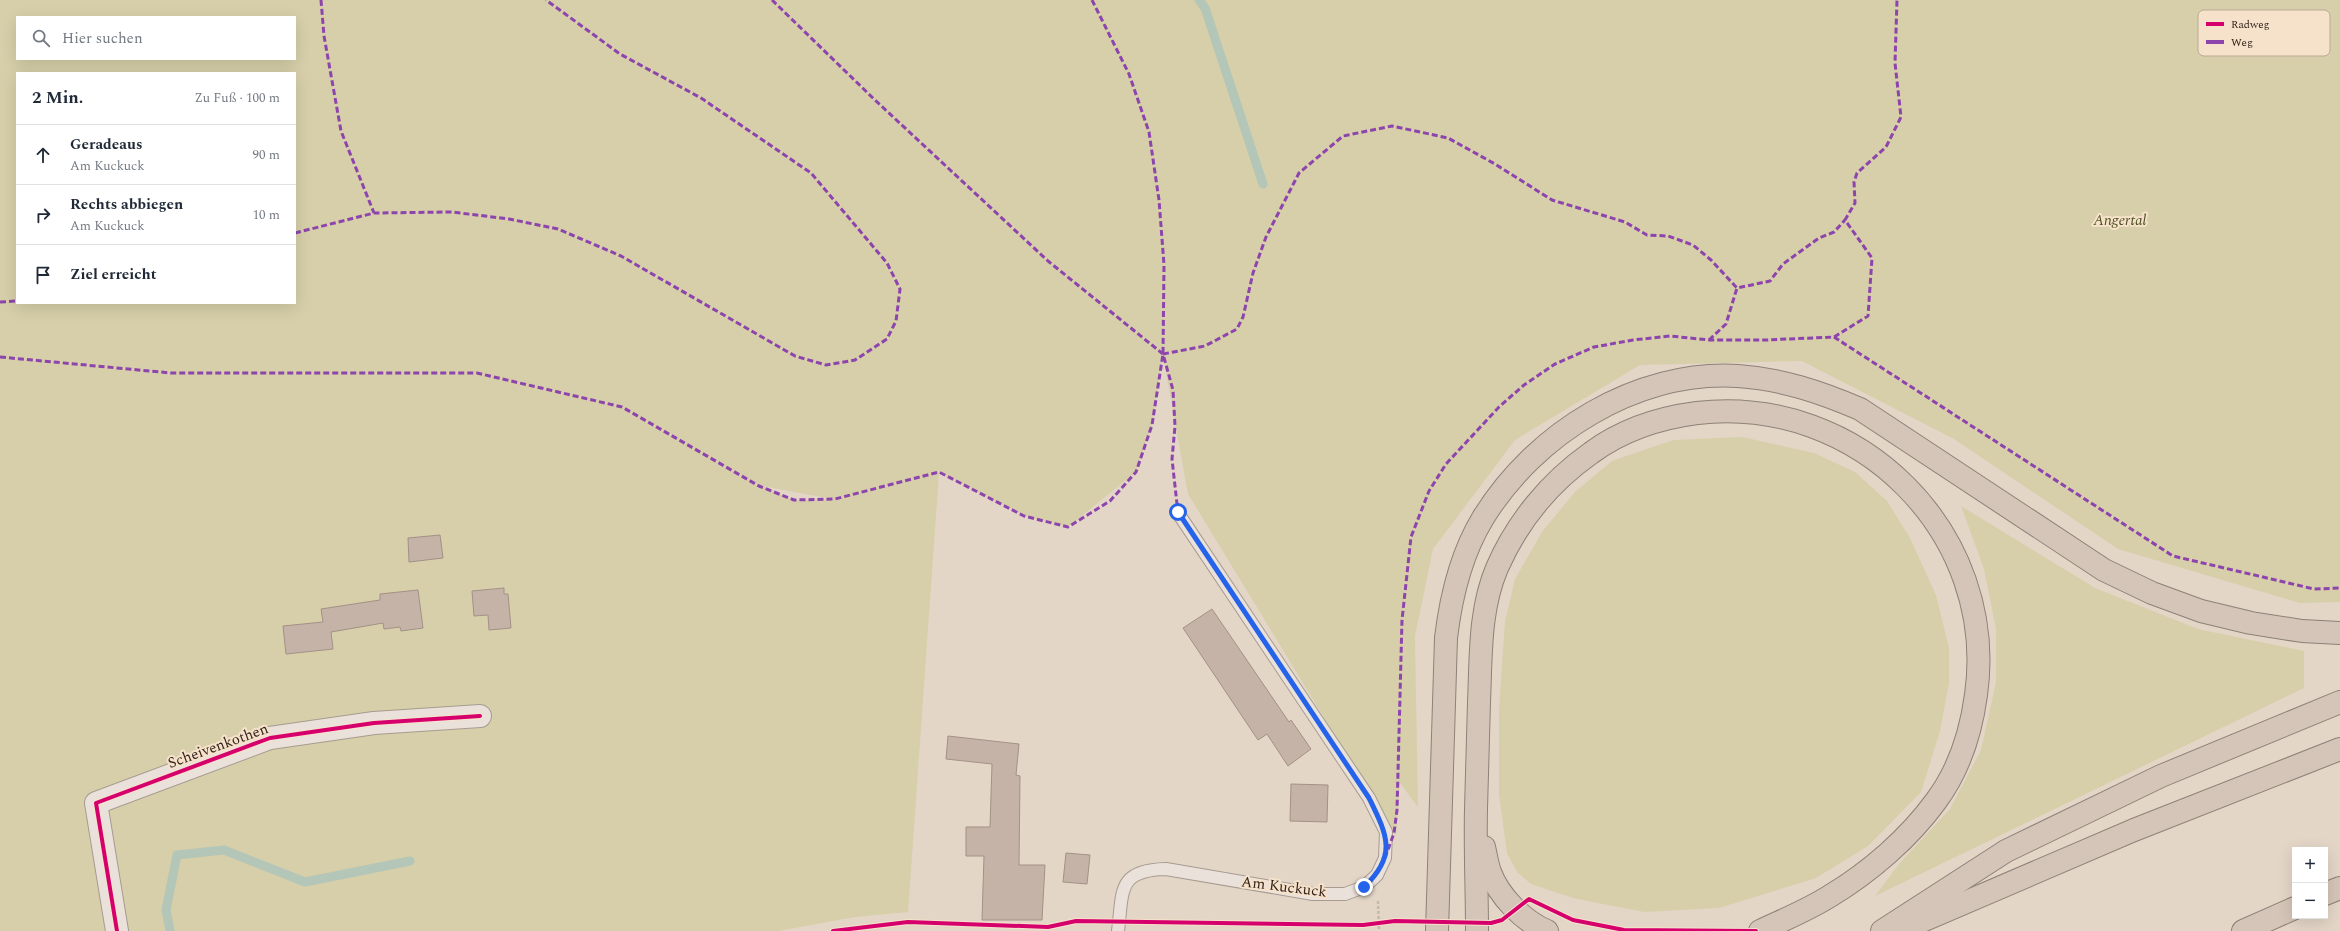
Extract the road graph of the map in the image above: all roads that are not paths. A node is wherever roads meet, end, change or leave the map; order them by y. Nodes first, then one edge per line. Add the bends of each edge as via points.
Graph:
1 (1178, 512) dead end
2 (2340, 633) edge
3 (2340, 702) edge
4 (480, 716) dead end
5 (2340, 750) edge
6 (1476, 811) junction
7 (2340, 888) edge
8 (2328, 893) edge
9 (2292, 909) edge
10 (117, 931) edge
11 (1118, 931) edge
12 (1437, 931) edge
13 (1477, 931) edge
14 (1547, 931) edge
15 (1760, 931) edge
16 (1882, 931) edge
17 (1898, 931) edge
18 (2243, 931) edge

1 - 11 lane, Am Kuckuck via 1369,798 1386,832 1385,858 1377,875 1364,887 1345,894 1313,894 1166,869 1147,869 1131,876 1122,892
2 - 12 highway via 2302,631 2251,623 2201,611 2104,570 1860,409 1827,395 1769,379 1737,376 1694,378 1659,385 1625,396 1551,440 1515,475 1483,518 1459,573 1450,605 1446,638
3 - 16 highway via 2161,776 2006,851
4 - 10 street, Scheivenkothen via 374,723 270,738 96,803
5 - 17 highway via 2134,830
6 - 13 highway
6 - 14 highway via 1490,872 1499,888 1524,918
6 - 15 highway via 1481,643 1486,604 1496,570 1508,546 1539,500 1559,477 1603,444 1630,430 1683,415 1728,412 1768,415 1833,435 1862,450 1910,490 1932,516 1950,546 1966,580 1978,636 1979,676 1975,704 1965,745 1953,773 1937,800 1913,828 1886,855 1829,897
7 - 8 highway
9 - 18 highway

